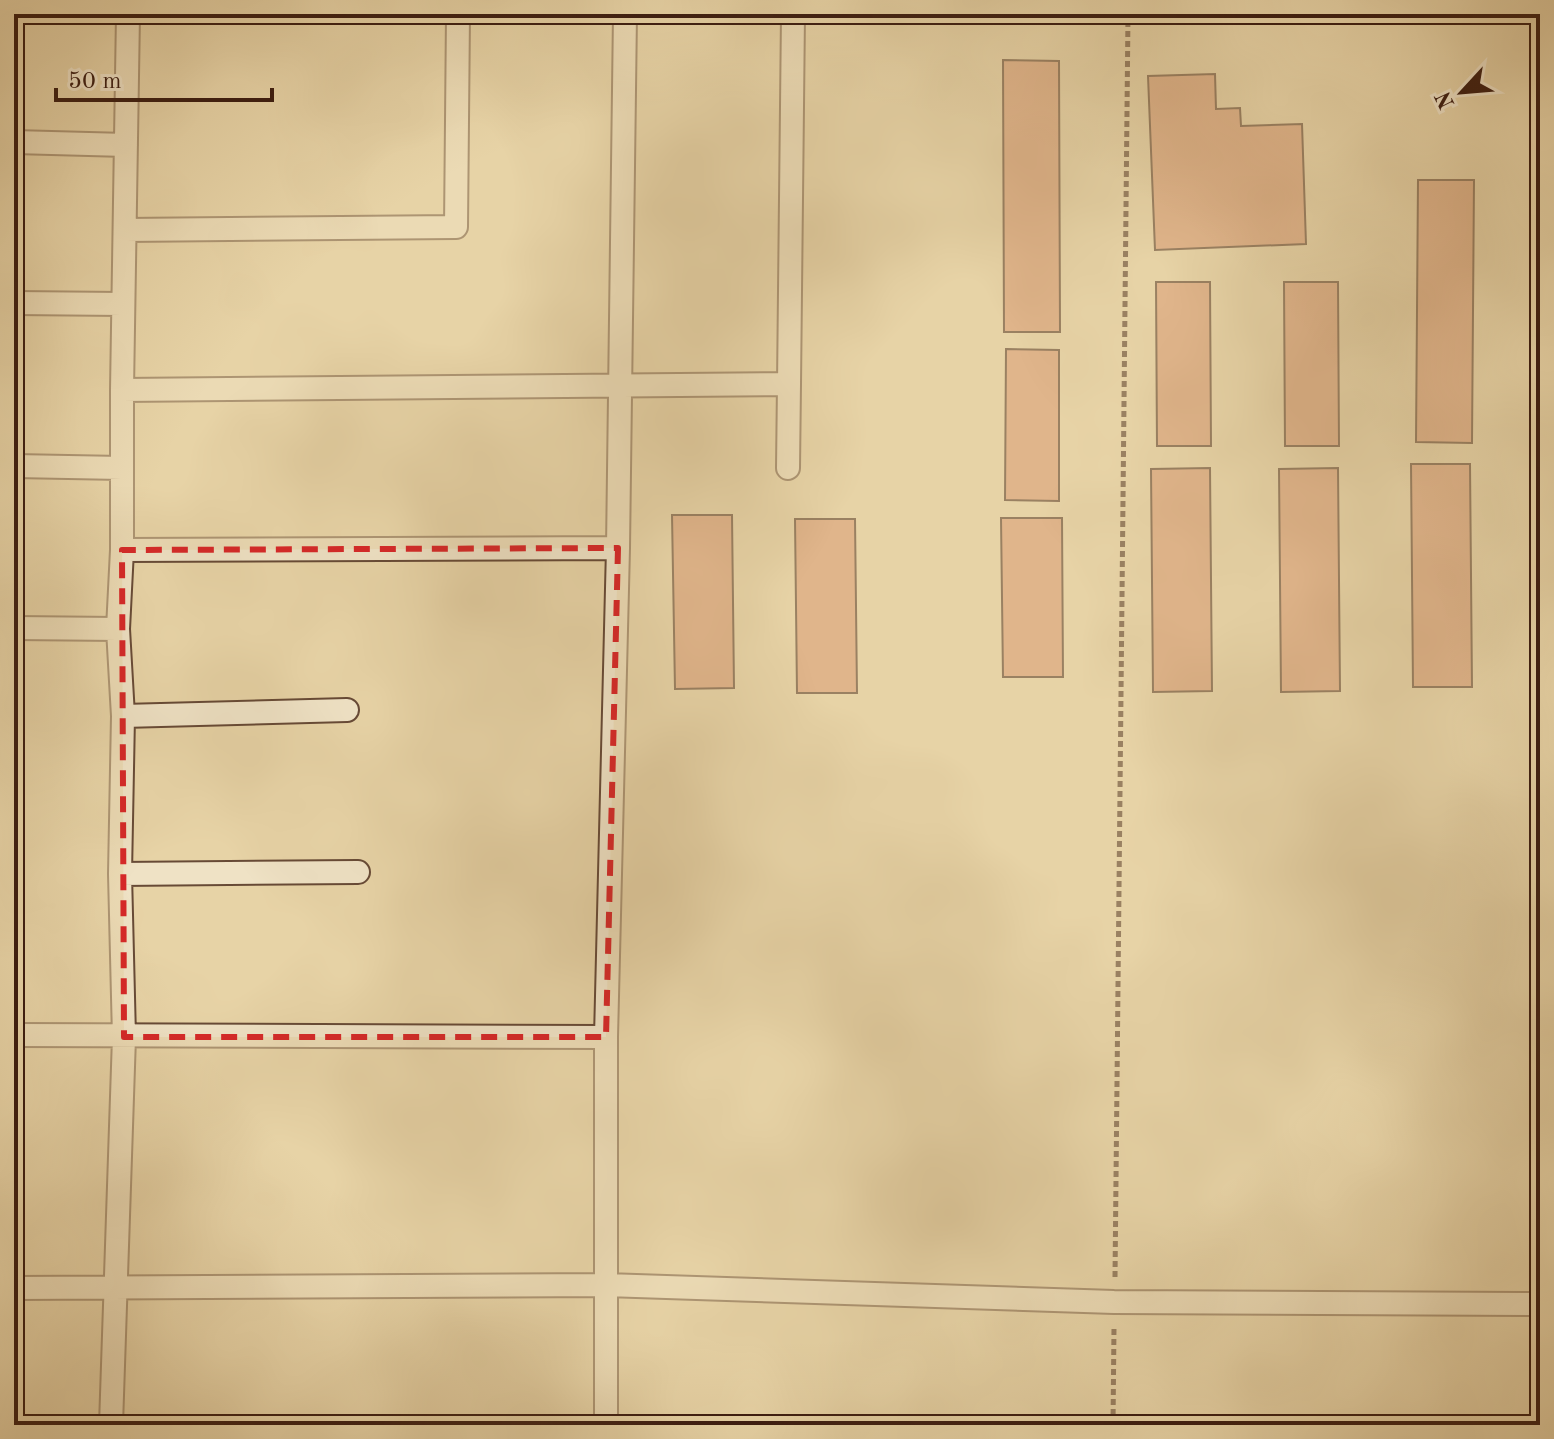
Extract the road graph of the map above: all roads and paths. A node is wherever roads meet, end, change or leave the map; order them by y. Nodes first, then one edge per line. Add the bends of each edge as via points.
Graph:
1 (128, 14) edge
2 (458, 14) edge
3 (625, 14) edge
4 (793, 14) edge
5 (1128, 14) edge
6 (14, 142) edge
7 (126, 145) junction
8 (125, 230) junction
9 (14, 303) edge
10 (123, 304) junction
11 (789, 384) junction
12 (619, 387) junction
13 (122, 390) junction
14 (14, 466) edge
15 (122, 468) junction
16 (788, 468) dead end
17 (618, 548) junction
18 (122, 550) junction
19 (14, 628) edge
20 (118, 629) junction
21 (347, 710) dead end
22 (123, 716) junction
23 (358, 872) dead end
24 (120, 874) junction
25 (14, 1035) edge
26 (124, 1037) junction
27 (606, 1037) junction
28 (606, 1285) junction
29 (14, 1288) edge
30 (114, 1289) junction
31 (1114, 1302) junction
32 (1540, 1304) edge
33 (111, 1425) edge
34 (606, 1425) edge
35 (1113, 1425) edge

1 - 7 street
2 - 8 street via 456,227
3 - 12 street
4 - 11 street
5 - 31 path
6 - 7 street
7 - 8 street
8 - 10 street
9 - 10 street
10 - 13 street
11 - 12 street
11 - 16 street
12 - 13 street
12 - 17 street
13 - 15 street
14 - 15 street
15 - 18 street
17 - 18 street
17 - 27 street
18 - 20 street
19 - 20 street
20 - 22 street
21 - 22 street
22 - 24 street
23 - 24 street
24 - 26 street
25 - 26 street
26 - 27 street
26 - 30 street
27 - 28 street
28 - 30 street
28 - 31 street
28 - 34 street
29 - 30 street
30 - 33 street
31 - 32 street
31 - 35 path

